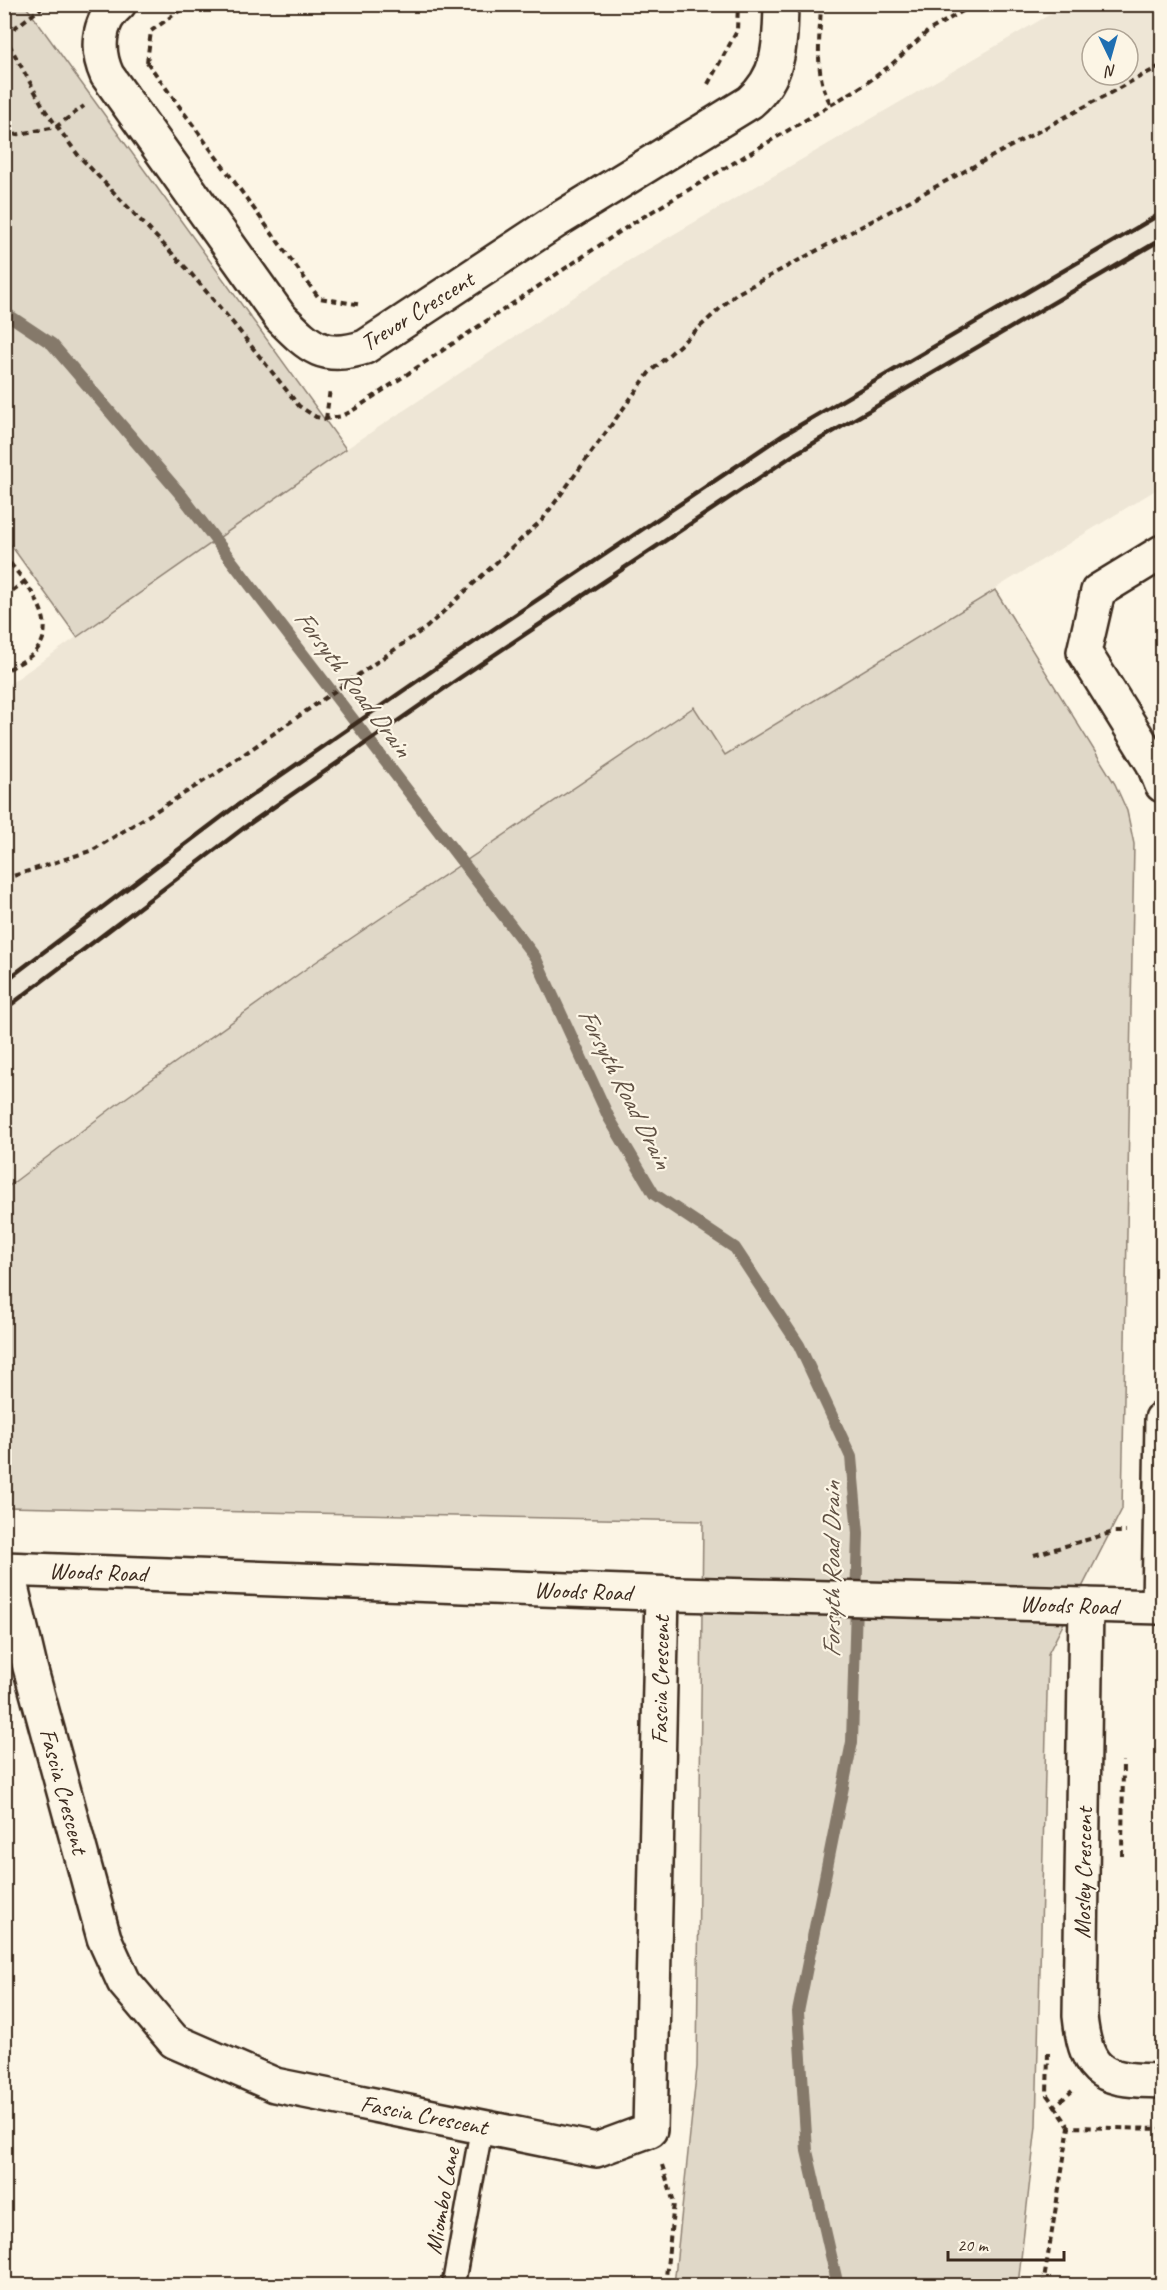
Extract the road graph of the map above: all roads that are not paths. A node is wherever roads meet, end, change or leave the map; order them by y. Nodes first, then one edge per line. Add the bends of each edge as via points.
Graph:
1 (119, 4) edge
2 (781, 4) edge
3 (1162, 552) edge
4 (1162, 785) edge
5 (1162, 1419) edge
6 (5, 1569) edge
7 (670, 1594) junction
8 (1086, 1605) junction
9 (1161, 1607) edge
10 (1162, 2081) edge
11 (482, 2126) junction
12 (453, 2286) edge

1 - 2 street, Trevor Crescent via 105,22 100,37 102,64 110,80 280,317 312,345 336,354 365,347 556,221 750,102 763,91 775,66
3 - 4 street via 1098,591 1084,652 1153,763
5 - 9 street
6 - 7 street, Woods Road
6 - 11 street, Fascia Crescent via 104,1938 124,1982 174,2041 275,2085
7 - 8 street, Woods Road
7 - 11 street, Fascia Crescent via 650,2130 596,2150
8 - 9 street, Woods Road
8 - 10 street, Mosley Crescent via 1080,2016 1083,2041 1092,2063 1114,2078
11 - 12 lane, Miombo Lane

